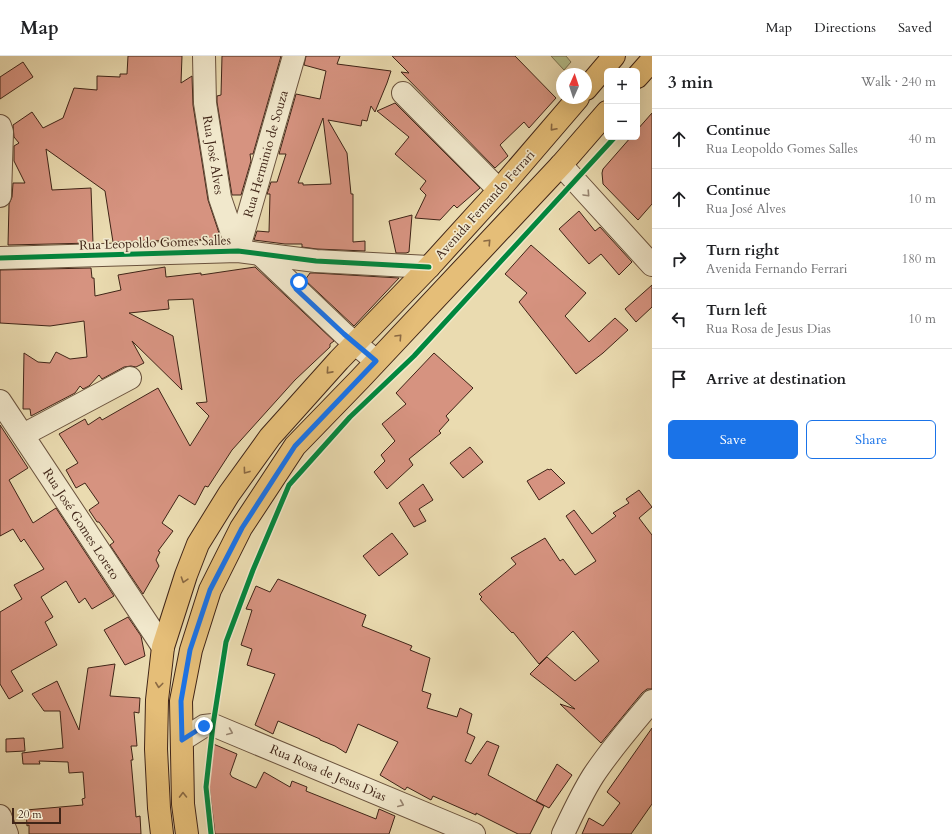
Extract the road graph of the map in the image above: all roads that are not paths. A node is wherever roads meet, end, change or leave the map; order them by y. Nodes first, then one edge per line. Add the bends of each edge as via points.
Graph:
1 (204, 56) edge
2 (294, 56) edge
3 (614, 56) edge
4 (652, 60) edge
5 (640, 74) edge
6 (592, 82) edge
7 (403, 92) dead end
8 (573, 104) edge
9 (604, 115) edge
10 (0, 126) edge
11 (561, 165) junction
12 (499, 190) junction
13 (0, 196) edge
14 (238, 252) junction
15 (649, 254) edge
16 (261, 255) junction
17 (0, 258) edge
18 (316, 262) junction
19 (429, 267) junction
20 (296, 289) junction
21 (356, 343) junction
22 (376, 361) junction
23 (130, 378) dead end
24 (0, 401) edge
25 (23, 435) junction
26 (163, 646) junction
27 (652, 701) edge
28 (182, 740) junction
29 (0, 816) edge
30 (7, 834) edge
31 (162, 834) edge
32 (187, 834) edge
33 (474, 834) edge
34 (563, 834) edge

1 - 14 street, Rua José Alves via 205,103 220,198
2 - 14 street, Rua Herminio de Souza
3 - 6 main road
4 - 5 main road
7 - 12 street
8 -> 12 main road, Avenida Fernando Ferrari
9 - 11 main road, Avenida Fernando Ferrari
10 - 13 street
11 -> 15 street
22 -> 11 main road, Avenida Fernando Ferrari
12 - 19 main road, Avenida Fernando Ferrari
14 - 16 street, Rua Leopoldo Gomes Salles
14 - 17 street, Rua Leopoldo Gomes Salles
16 - 18 street, Rua Leopoldo Gomes Salles
16 - 20 street
18 - 19 street, Rua Leopoldo Gomes Salles
18 - 20 street via 302,276
19 - 21 main road, Avenida Fernando Ferrari
20 - 21 street
21 - 22 street
21 -> 26 main road, Avenida Fernando Ferrari via 270,437 229,494 198,544
22 - 28 main road, Avenida Fernando Ferrari via 295,446 242,528 210,590 190,650 181,701
23 - 25 street
24 - 25 street, Rua José Gomes Loreto
25 - 26 street, Rua José Gomes Loreto
26 -> 31 main road, Avenida Fernando Ferrari via 157,700 156,749
27 - 34 street via 592,777
32 -> 28 main road, Avenida Fernando Ferrari via 183,804
28 -> 33 street, Rua Rosa de Jesus Dias via 204,726 213,725
29 - 30 street

